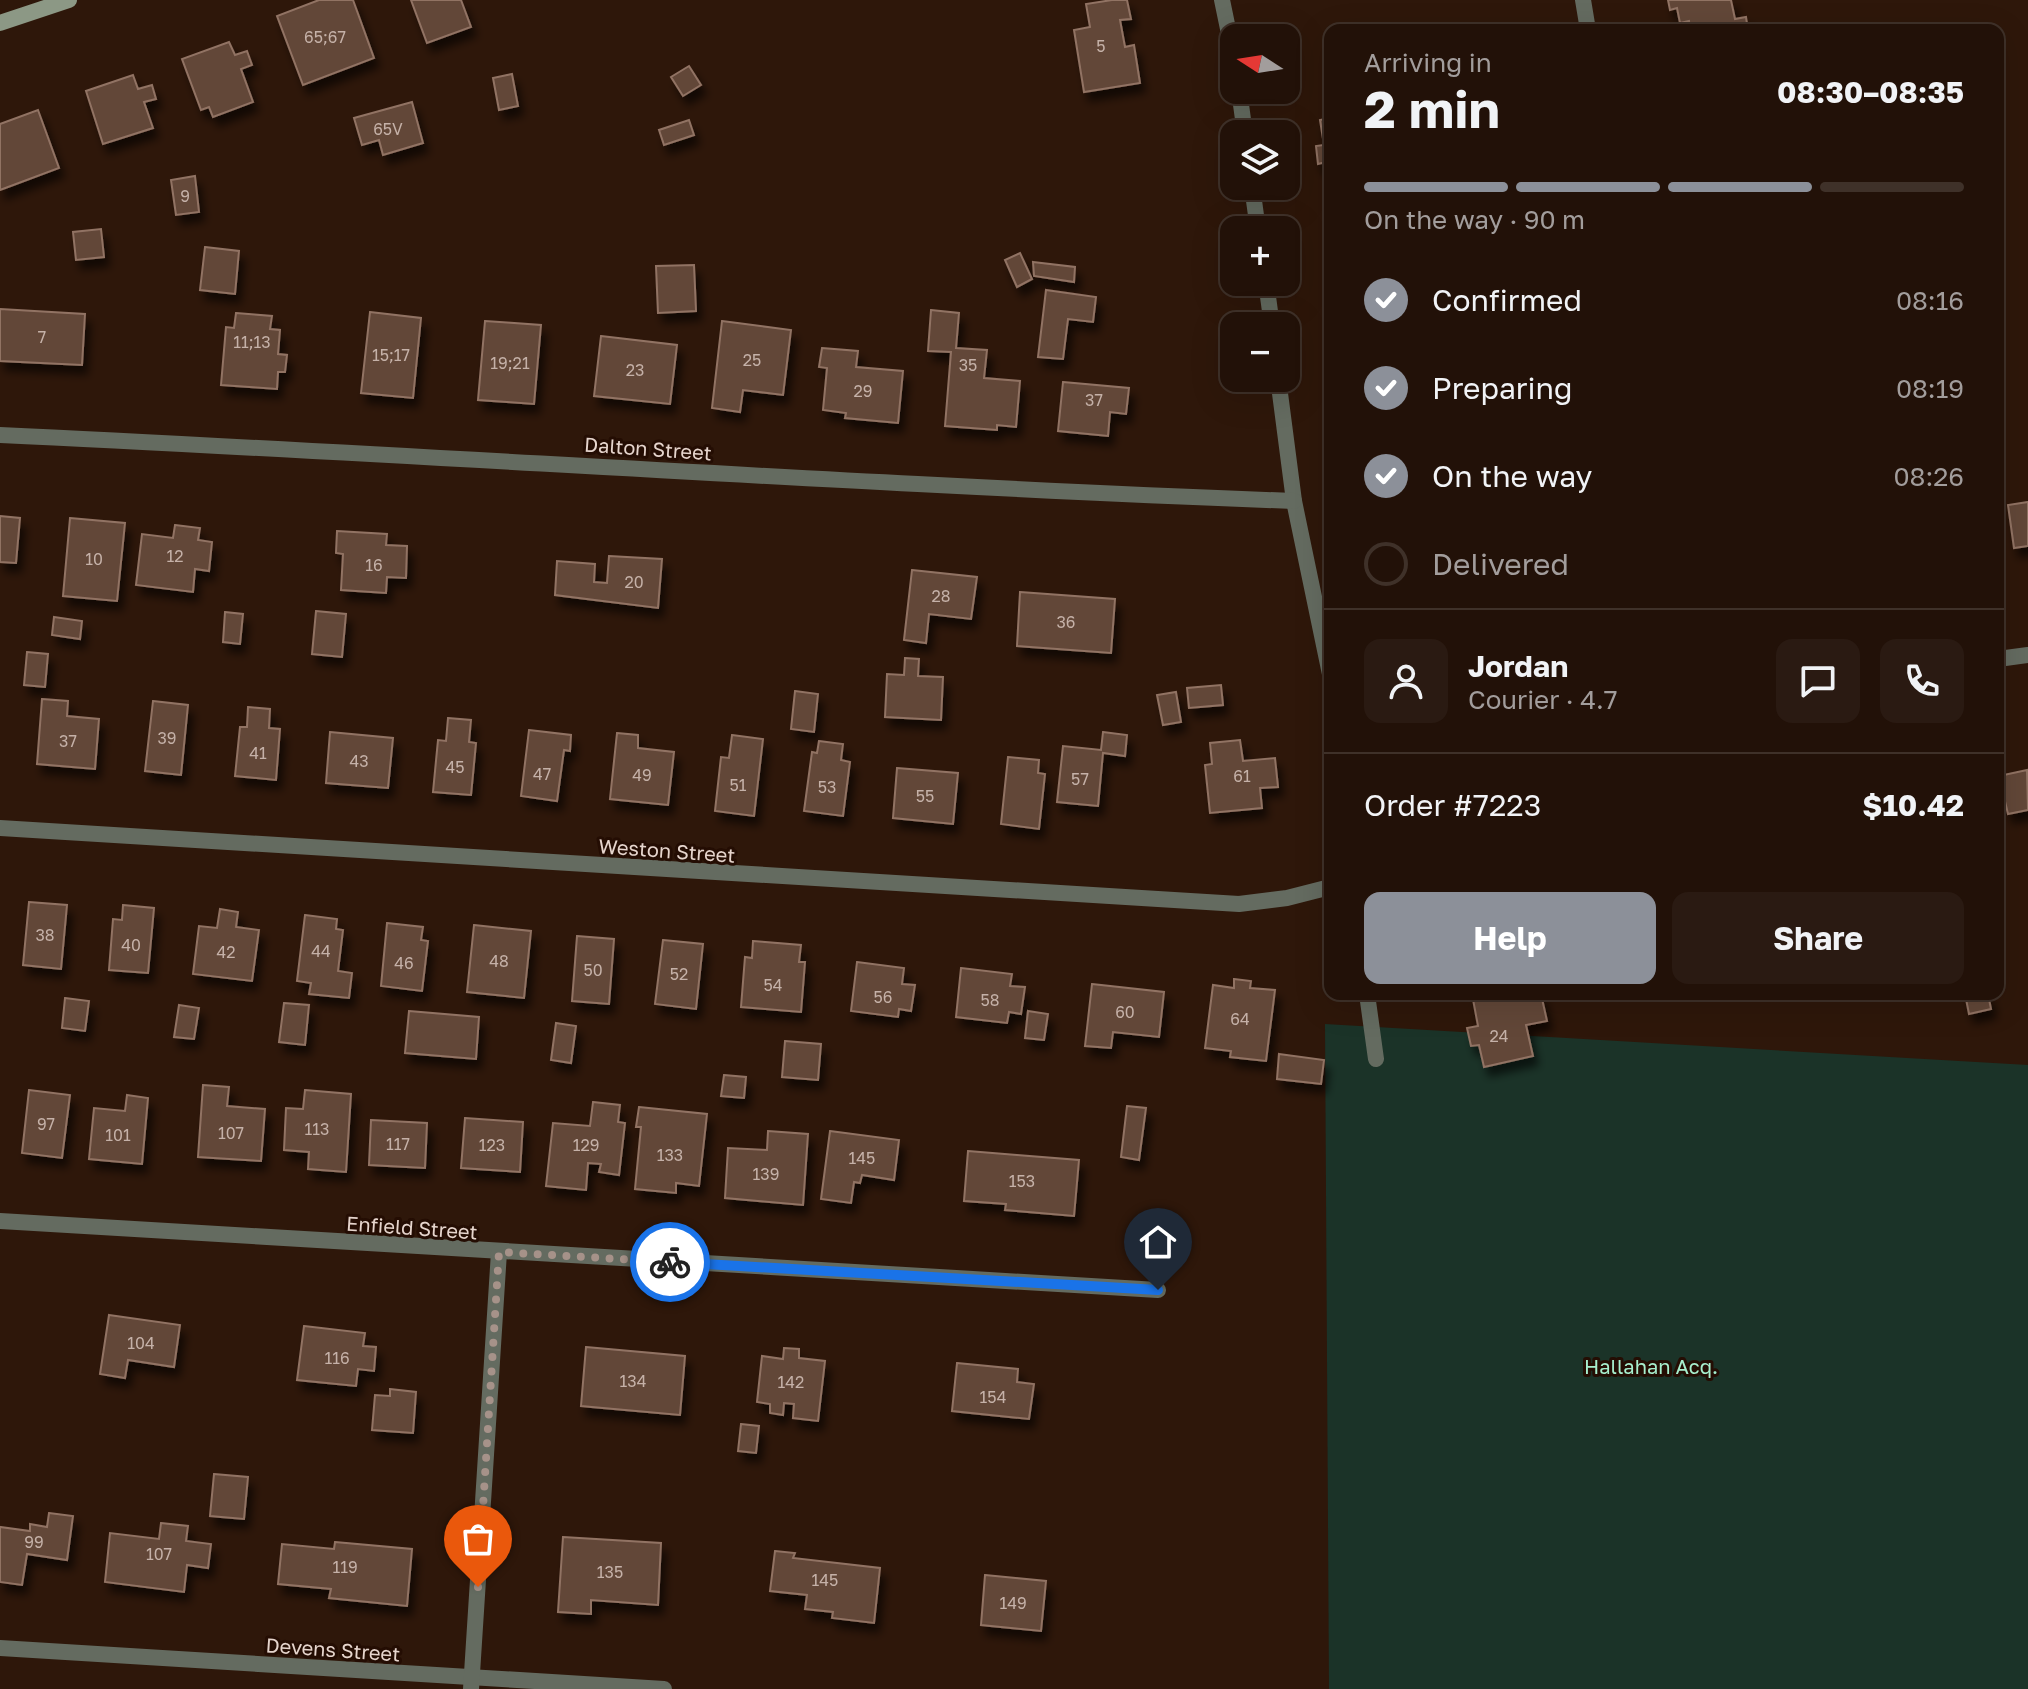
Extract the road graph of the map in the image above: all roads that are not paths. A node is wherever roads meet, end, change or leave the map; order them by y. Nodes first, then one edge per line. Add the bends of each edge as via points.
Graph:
1 (69, 0) edge
2 (1222, 0) edge
3 (1583, 0) edge
4 (0, 23) edge
5 (1227, 24) edge
6 (1587, 24) edge
7 (1280, 392) edge
8 (0, 435) edge
9 (1294, 501) junction
10 (1324, 645) edge
11 (2028, 655) edge
12 (2004, 658) edge
13 (0, 828) edge
14 (1324, 889) edge
15 (1368, 1000) edge
16 (1376, 1059) dead end
17 (0, 1221) edge
18 (499, 1252) junction
19 (1158, 1290) dead end
20 (0, 1648) edge
21 (471, 1683) edge
22 (664, 1689) edge

1 - 4 main road
2 - 5 street
3 - 6 street
7 - 9 street
8 - 9 street, Dalton Street
9 - 10 street
11 - 12 street
13 - 14 street, Weston Street via 1239,904
15 - 16 street
17 - 18 street, Enfield Street
18 - 19 street, Enfield Street
18 - 21 street
20 - 21 street, Devens Street
21 - 22 street, Devens Street

